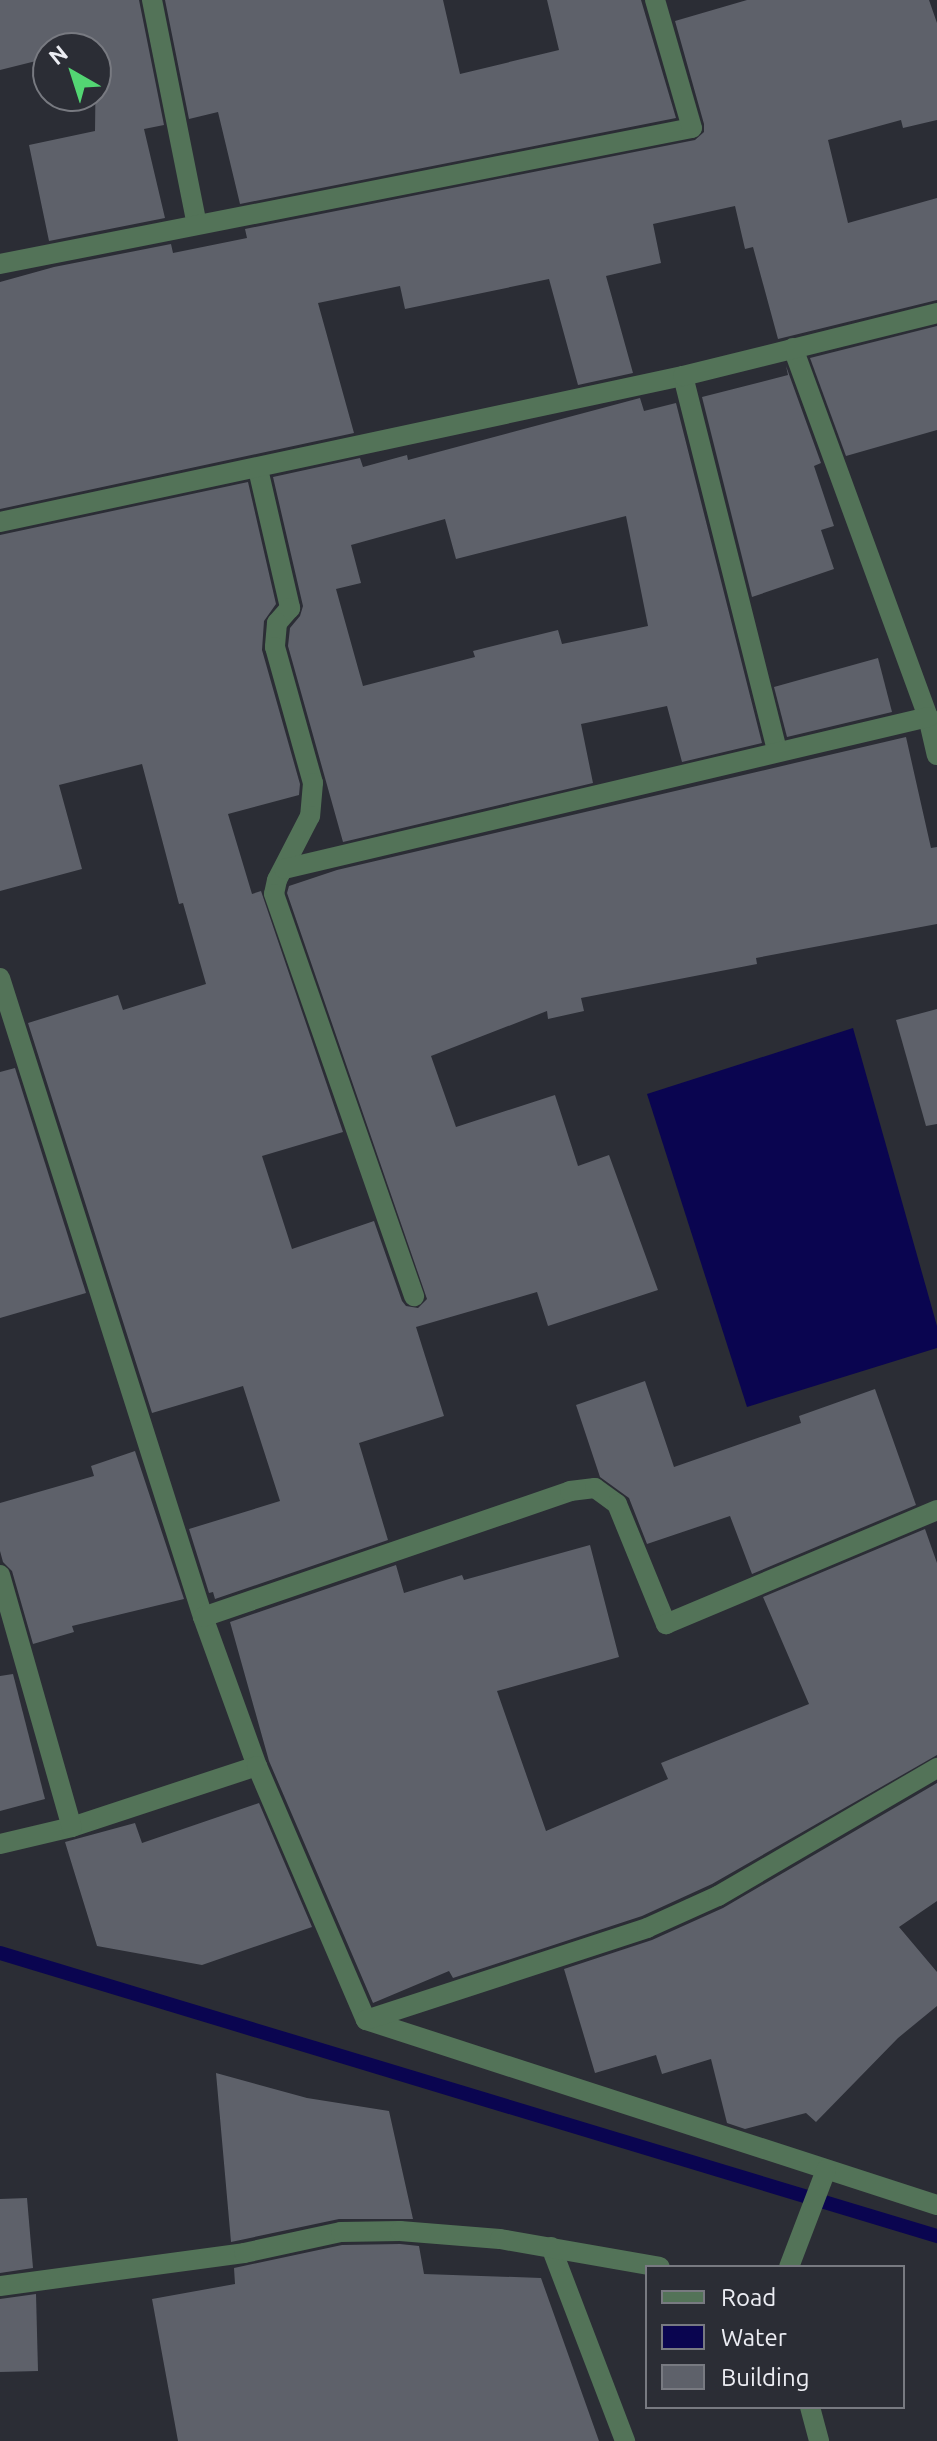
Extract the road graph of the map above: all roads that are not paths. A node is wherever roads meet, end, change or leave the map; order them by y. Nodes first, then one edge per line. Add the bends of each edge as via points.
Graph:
1 (152, 0) edge
2 (655, 0) edge
3 (197, 225) junction
4 (0, 264) edge
5 (937, 313) edge
6 (793, 348) junction
7 (683, 376) junction
8 (258, 469) junction
9 (0, 522) edge
10 (928, 717) junction
11 (777, 751) junction
12 (937, 755) edge
13 (284, 869) junction
14 (0, 978) edge
15 (414, 1296) dead end
16 (937, 1510) edge
17 (0, 1575) edge
18 (203, 1617) junction
19 (257, 1766) junction
20 (937, 1768) edge
21 (72, 1827) junction
22 (0, 1844) edge
23 (366, 2020) junction
24 (826, 2170) junction
25 (937, 2205) edge
26 (551, 2247) junction
27 (649, 2265) edge
28 (790, 2265) edge
29 (0, 2286) edge
30 (811, 2409) edge
31 (625, 2441) edge
32 (819, 2441) edge

1 - 3 street
2 - 3 street via 692,128
3 - 4 street
5 - 6 street
6 - 7 street
6 - 10 street
7 - 8 street
7 - 11 street
8 - 9 street
8 - 13 street via 290,608 277,623 275,647 313,783 310,816
10 - 11 street
10 - 12 street
11 - 13 street
13 - 15 street via 274,894
14 - 18 street
16 - 18 street via 666,1624 617,1504 595,1488 570,1491
17 - 21 street
18 - 19 street
19 - 21 street
19 - 23 street
20 - 23 street via 718,1896 647,1928
21 - 22 street
23 - 24 street
24 - 25 street
24 - 28 street
26 - 27 street
26 - 29 street via 400,2231 341,2232 244,2253
26 - 31 street
30 - 32 street

